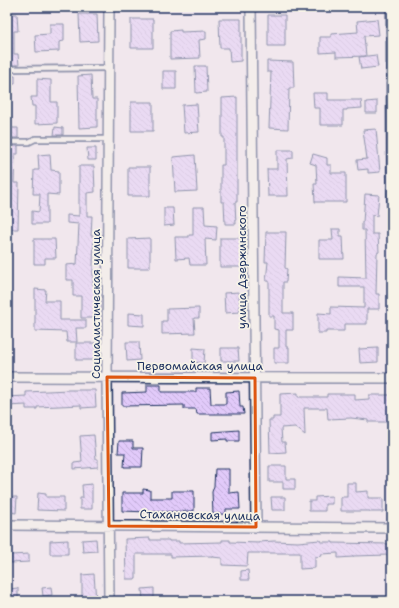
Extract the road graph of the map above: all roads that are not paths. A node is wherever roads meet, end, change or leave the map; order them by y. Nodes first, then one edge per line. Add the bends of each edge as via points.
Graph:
1 (109, 7) edge
2 (252, 7) edge
3 (391, 7) edge
4 (109, 68) junction
5 (7, 69) edge
6 (108, 139) junction
7 (7, 142) edge
8 (392, 212) edge
9 (7, 377) edge
10 (107, 377) junction
11 (255, 378) junction
12 (392, 378) edge
13 (7, 525) edge
14 (109, 526) junction
15 (256, 527) junction
16 (392, 528) edge
17 (109, 601) edge

1 - 4 street, Социалистическая улица
2 - 11 street, улица Дзержинского
3 - 8 street
4 - 5 lane
4 - 6 street, Социалистическая улица
6 - 7 lane via 35,139 29,142
6 - 10 street, Социалистическая улица
9 - 10 street, Первомайская улица
10 - 11 street, Первомайская улица
10 - 14 street, Социалистическая улица
11 - 12 street, Первомайская улица
11 - 15 street, улица Дзержинского
13 - 14 street, Стахановская улица
14 - 15 street, Стахановская улица
14 - 17 street, Социалистическая улица
15 - 16 street, Стахановская улица

